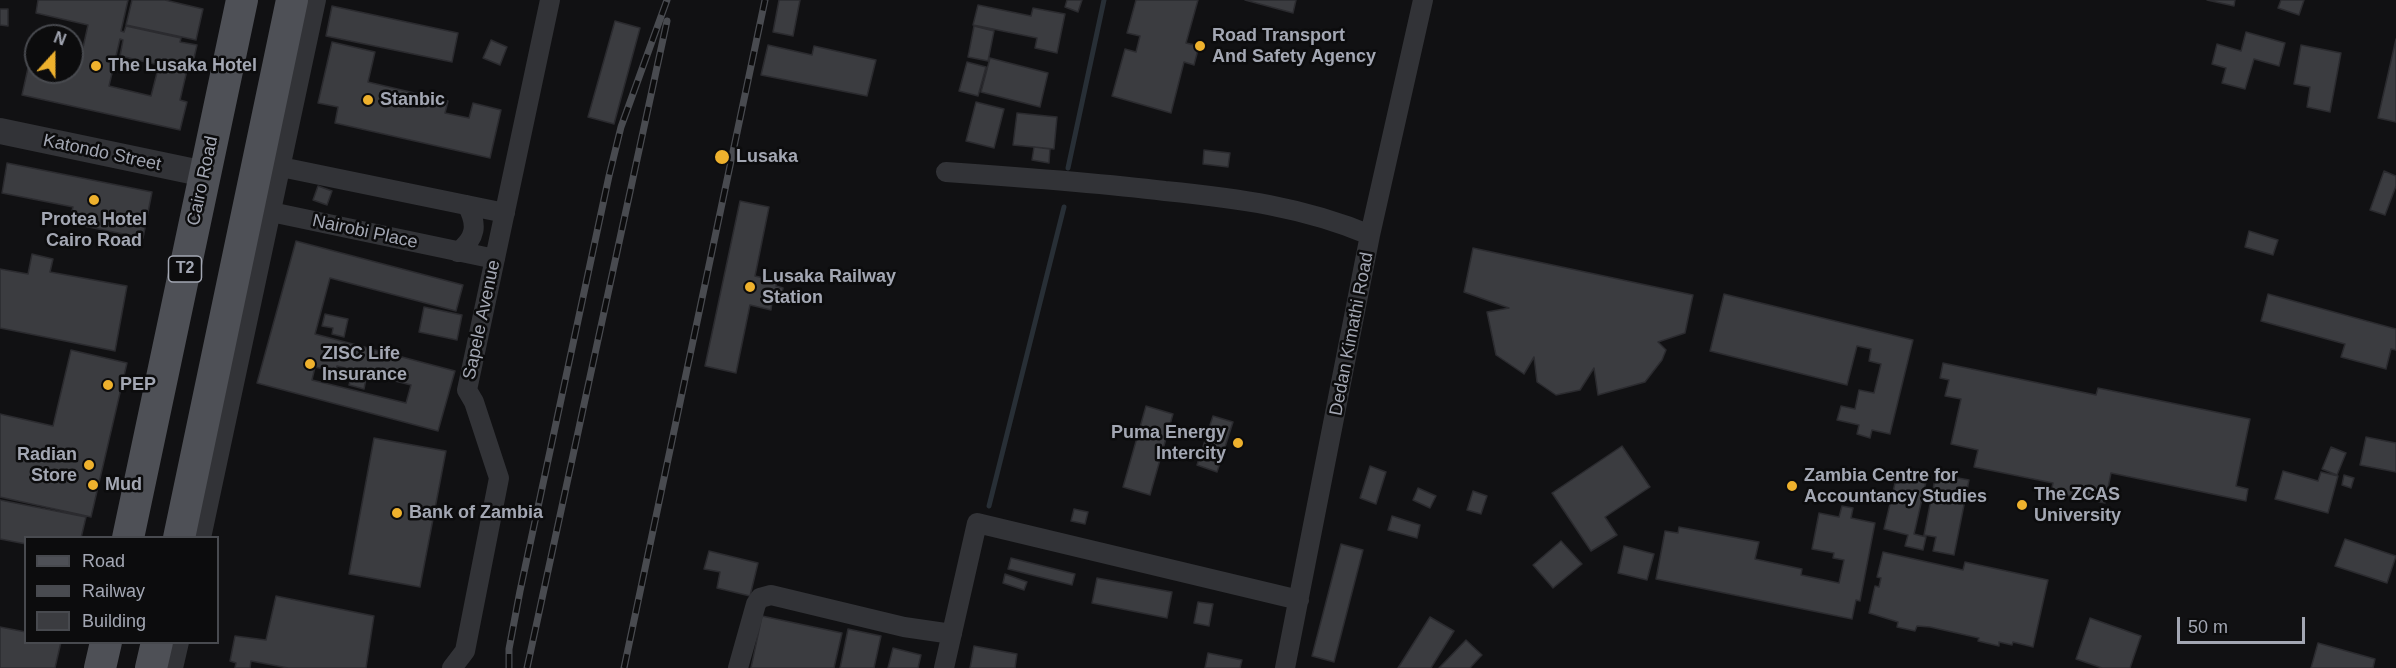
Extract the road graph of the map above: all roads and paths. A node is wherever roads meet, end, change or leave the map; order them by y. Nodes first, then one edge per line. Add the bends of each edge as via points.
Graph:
1 (242, 0) edge
2 (292, 0) edge
3 (316, 0) edge
4 (550, 0) edge
5 (1423, 0) edge
6 (278, 126) junction
7 (0, 131) edge
8 (281, 167) junction
9 (946, 172) dead end
10 (205, 174) junction
11 (468, 205) junction
12 (271, 212) junction
13 (505, 213) junction
14 (1370, 235) junction
15 (458, 252) junction
16 (495, 260) junction
17 (239, 308) junction
18 (148, 443) junction
19 (197, 453) junction
20 (139, 488) junction
21 (187, 498) junction
22 (128, 536) edge
23 (179, 536) edge
24 (201, 536) edge
25 (1299, 600) junction
26 (952, 634) junction
27 (106, 644) edge
28 (157, 644) edge
29 (179, 644) edge
30 (100, 668) edge
31 (152, 668) edge
32 (173, 668) edge
33 (452, 668) edge
34 (738, 668) edge
35 (944, 668) edge
36 (1285, 668) edge

1 - 10 main road, Cairo Road / T2
2 - 6 main road
3 - 6 street
4 - 13 street, Sapele Avenue
5 - 14 street, Dedan Kimathi Road
6 - 8 street
6 - 17 main road
7 - 10 street, Katondo Street
8 - 11 street
8 - 12 street
9 - 14 street via 1248,200 1330,218
10 - 18 main road, Cairo Road / T2
11 - 13 street
11 - 15 street via 475,231
12 - 15 street, Nairobi Place
12 - 17 street
13 - 16 street, Sapele Avenue
14 - 25 street, Dedan Kimathi Road
15 - 16 street, Nairobi Place
16 - 33 street, Sapele Avenue via 467,390 499,478 465,651
17 - 19 main road
17 - 24 street
18 - 19 main road via 157,455 171,461 185,460
18 - 20 main road, Cairo Road / T2
19 - 21 main road
20 - 21 main road via 152,480 167,481 179,487
20 - 22 main road, Cairo Road / T2
21 - 23 main road
25 - 26 street via 977,523
25 - 36 street, Dedan Kimathi Road
26 - 34 street via 904,627 771,595 760,598 756,604
26 - 35 street
27 - 30 main road
28 - 31 main road
29 - 32 street

